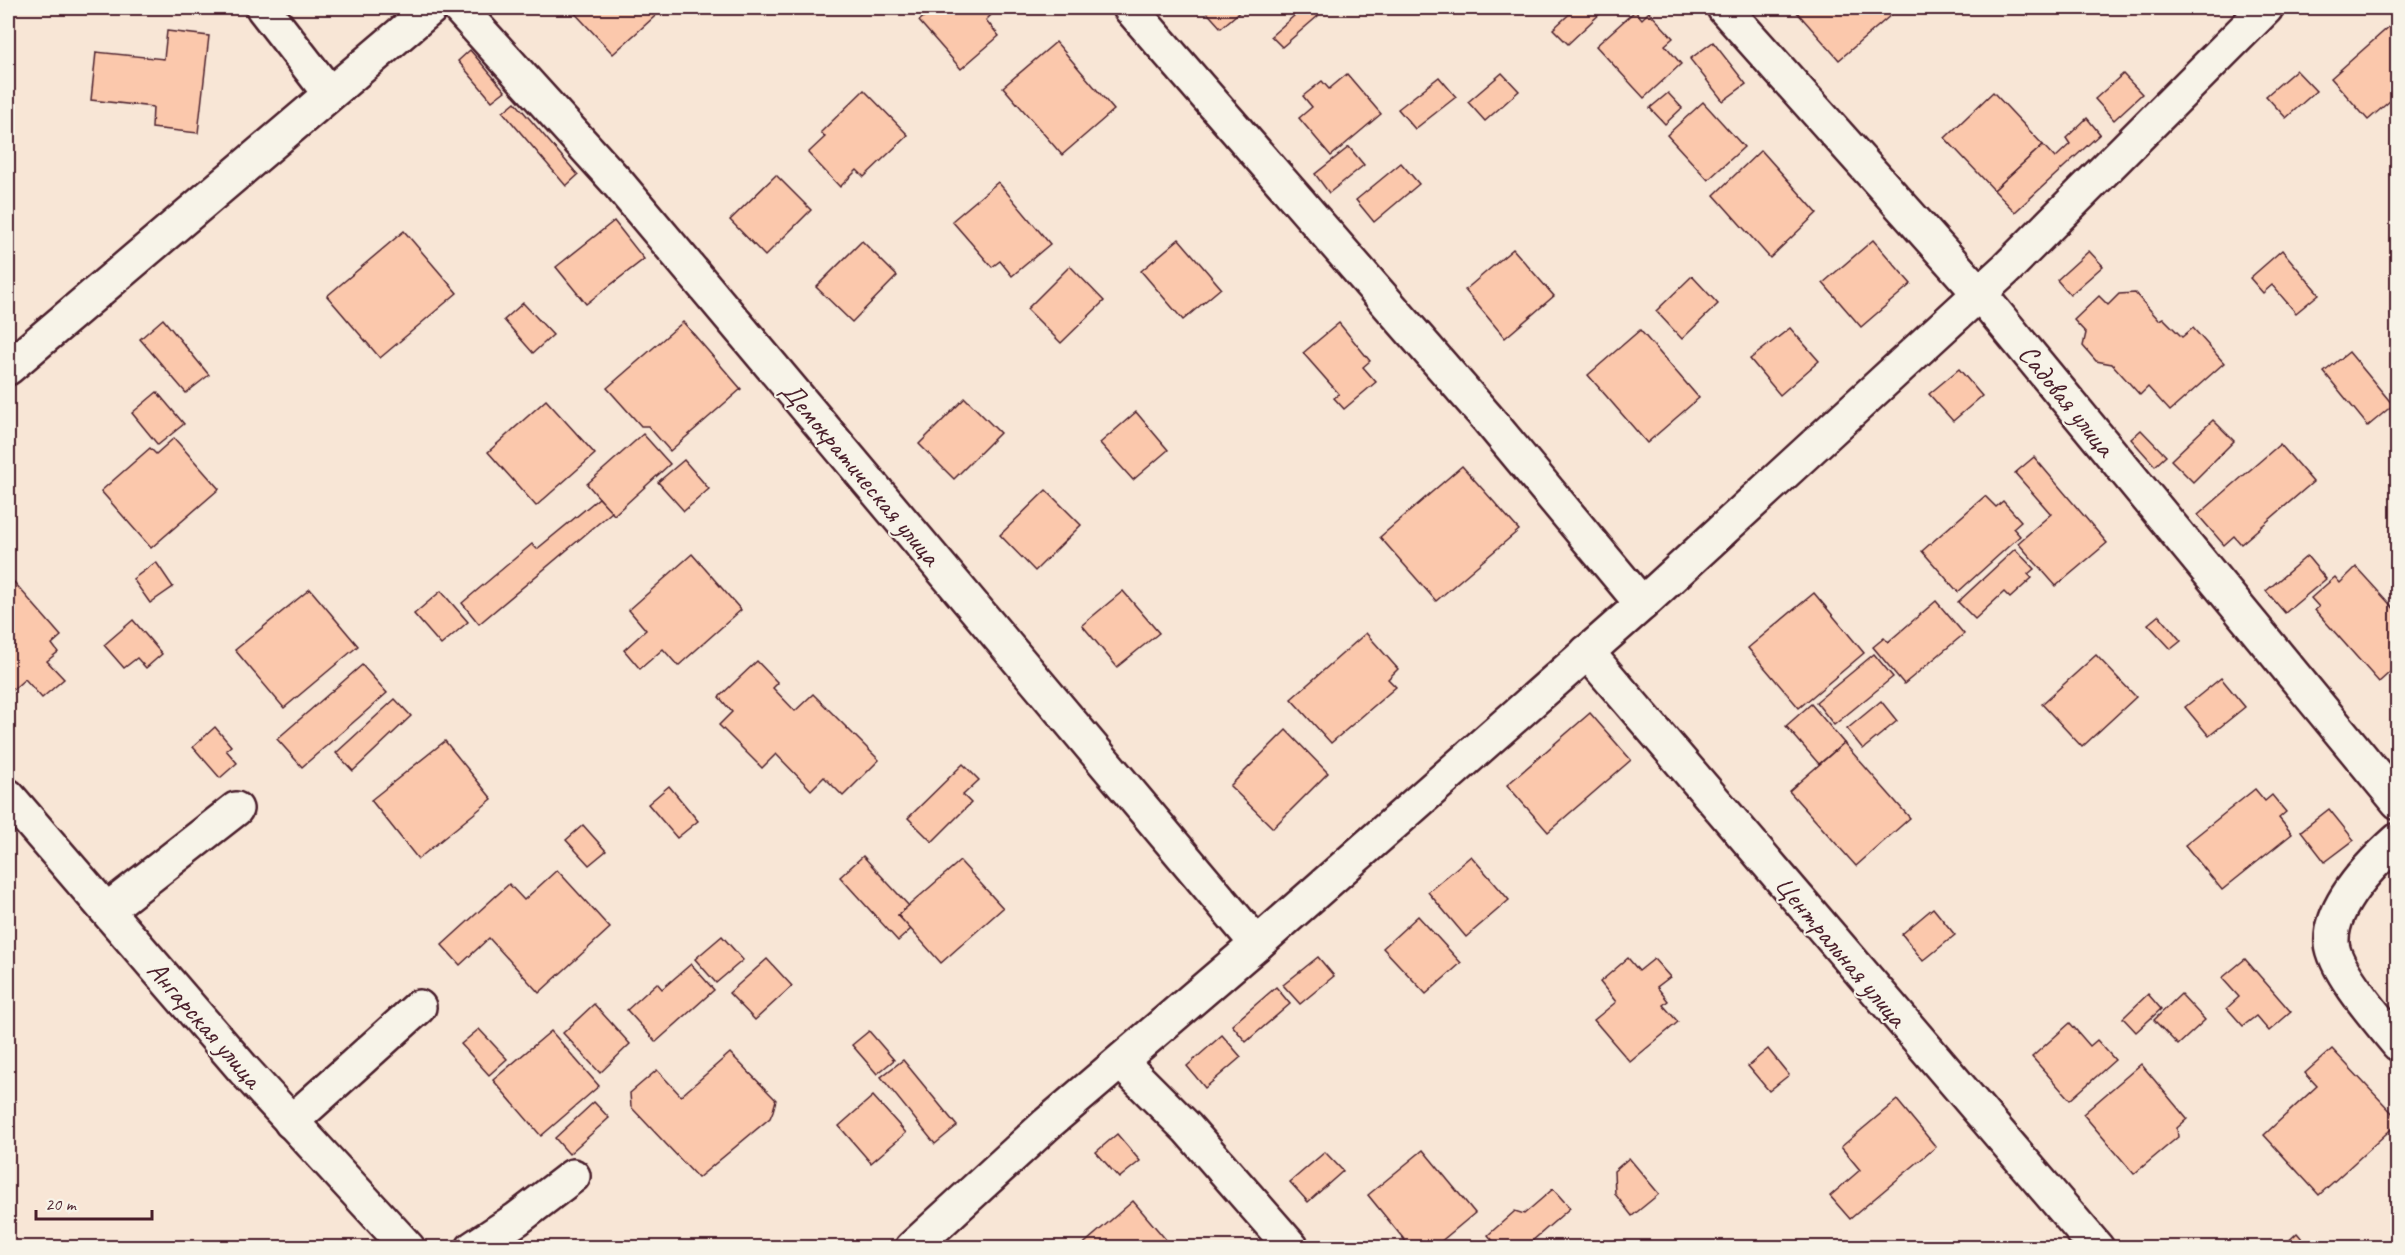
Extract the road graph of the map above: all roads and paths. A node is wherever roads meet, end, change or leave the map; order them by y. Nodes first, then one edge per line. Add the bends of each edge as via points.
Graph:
1 (263, 8) edge
2 (431, 8) edge
3 (459, 8) edge
4 (1130, 8) edge
5 (1724, 8) edge
6 (2266, 8) edge
7 (329, 93) junction
8 (1979, 293) junction
9 (8, 368) edge
10 (1642, 604) junction
11 (1587, 652) junction
12 (8, 796) edge
13 (2397, 802) edge
14 (236, 809) dead end
15 (2397, 840) edge
16 (107, 910) junction
17 (1257, 944) junction
18 (419, 1007) dead end
19 (2397, 1044) edge
20 (1121, 1062) junction
21 (291, 1122) junction
22 (573, 1176) dead end
23 (408, 1248) edge
24 (473, 1248) edge
25 (912, 1248) edge
26 (1292, 1248) edge
27 (2097, 1248) edge

1 - 7 street
2 - 7 street
3 - 17 street, Демократическая улица via 617,182
4 - 10 street via 1489,420
5 - 8 street, Садовая улица
6 - 8 street
7 - 9 street
8 - 10 street
8 - 13 street, Садовая улица
10 - 11 street
11 - 17 street
11 - 27 street, Центральная улица
12 - 16 street, Ангарская улица
14 - 16 street
15 - 19 street via 2355,884 2333,924 2332,945 2347,978
16 - 21 street, Ангарская улица
17 - 20 street
18 - 21 street
20 - 25 street
20 - 26 street via 1187,1128
21 - 23 street, Ангарская улица
22 - 24 street

